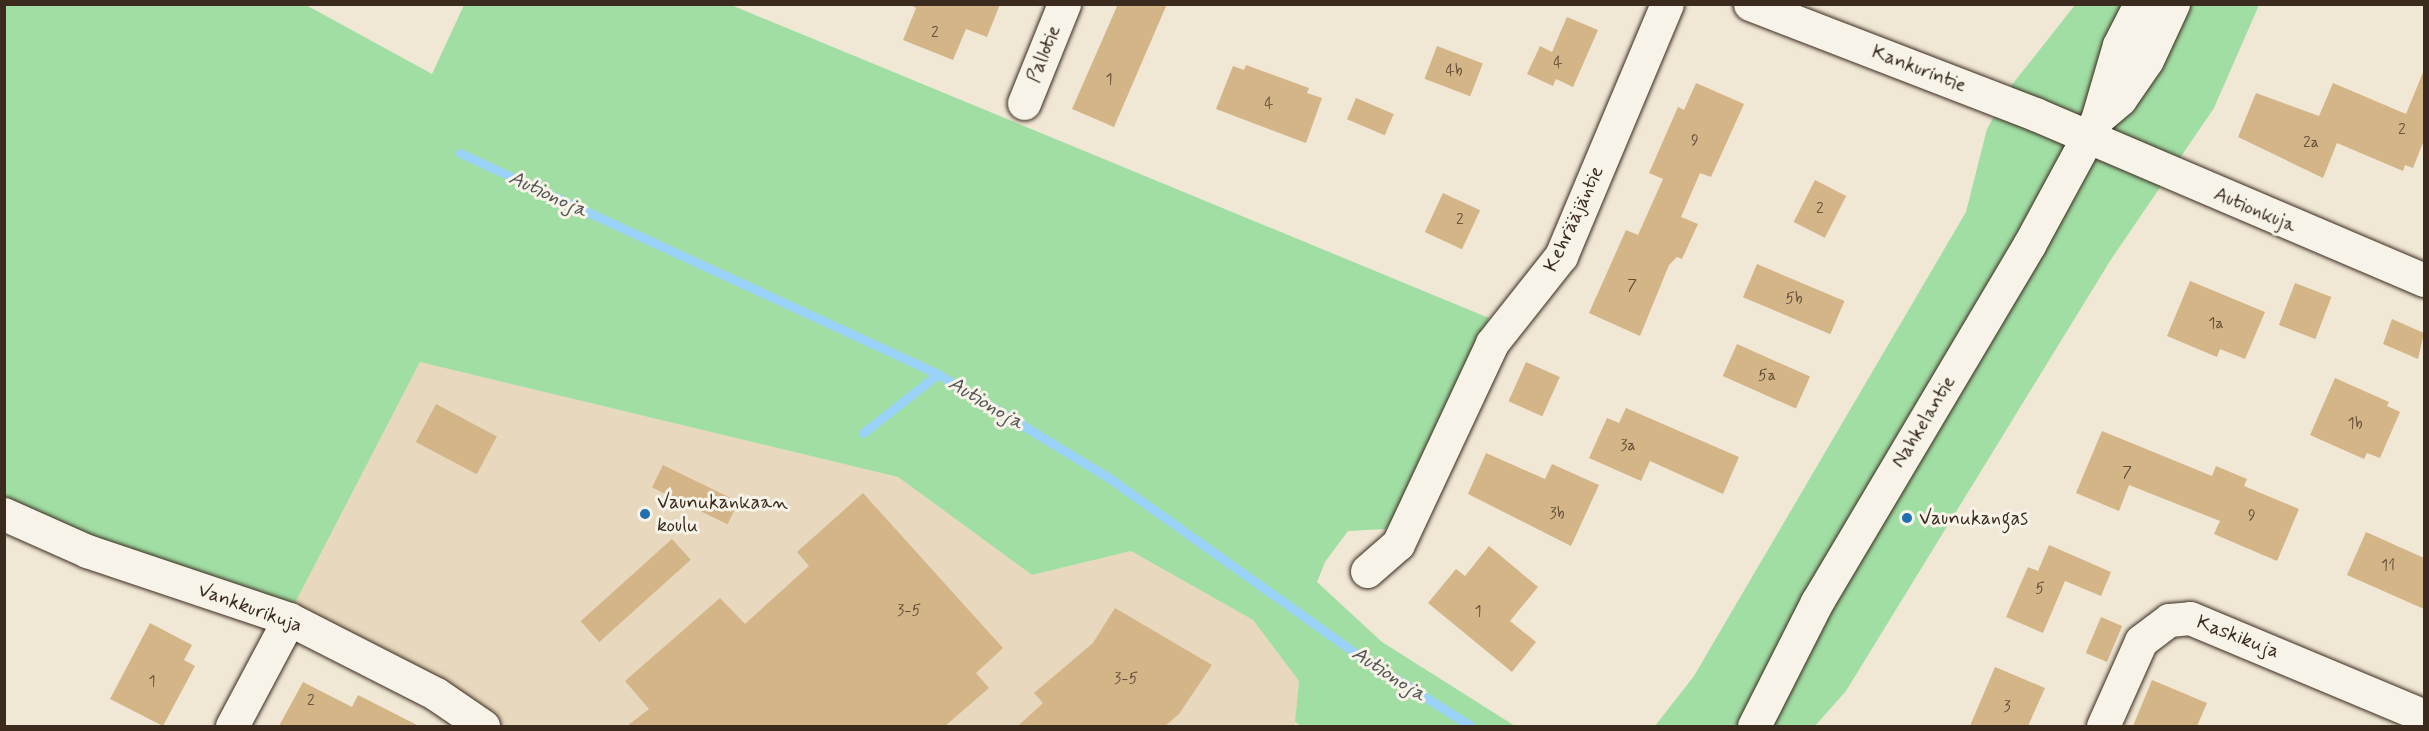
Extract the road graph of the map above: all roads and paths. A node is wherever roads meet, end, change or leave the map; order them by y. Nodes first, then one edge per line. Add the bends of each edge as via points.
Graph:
1 (1065, 4) edge
2 (1667, 4) edge
3 (1750, 4) edge
4 (2140, 4) edge
5 (2173, 4) edge
6 (1024, 103) dead end
7 (2092, 128) junction
8 (2424, 280) edge
9 (4, 514) edge
10 (1367, 571) dead end
11 (289, 619) junction
12 (2424, 716) edge
13 (232, 726) edge
14 (483, 726) edge
15 (1754, 726) edge
16 (2103, 726) edge

1 - 6 street, Pallotie
2 - 10 street, Kehrääjäntie via 1561,256 1492,343 1398,544
3 - 7 street, Kankurintie
4 - 7 street, Nahkelantie via 2119,45
5 - 7 street, Nahkelantie via 2147,60 2120,99
7 - 8 street, Autionkuja
7 - 15 street, Nahkelantie via 2029,245 1817,602
9 - 11 street, Vankkurikuja via 87,551
11 - 13 street
11 - 14 street, Vankkurikuja via 436,694
12 - 16 street, Kaskikuja via 2190,618 2169,620 2140,641

